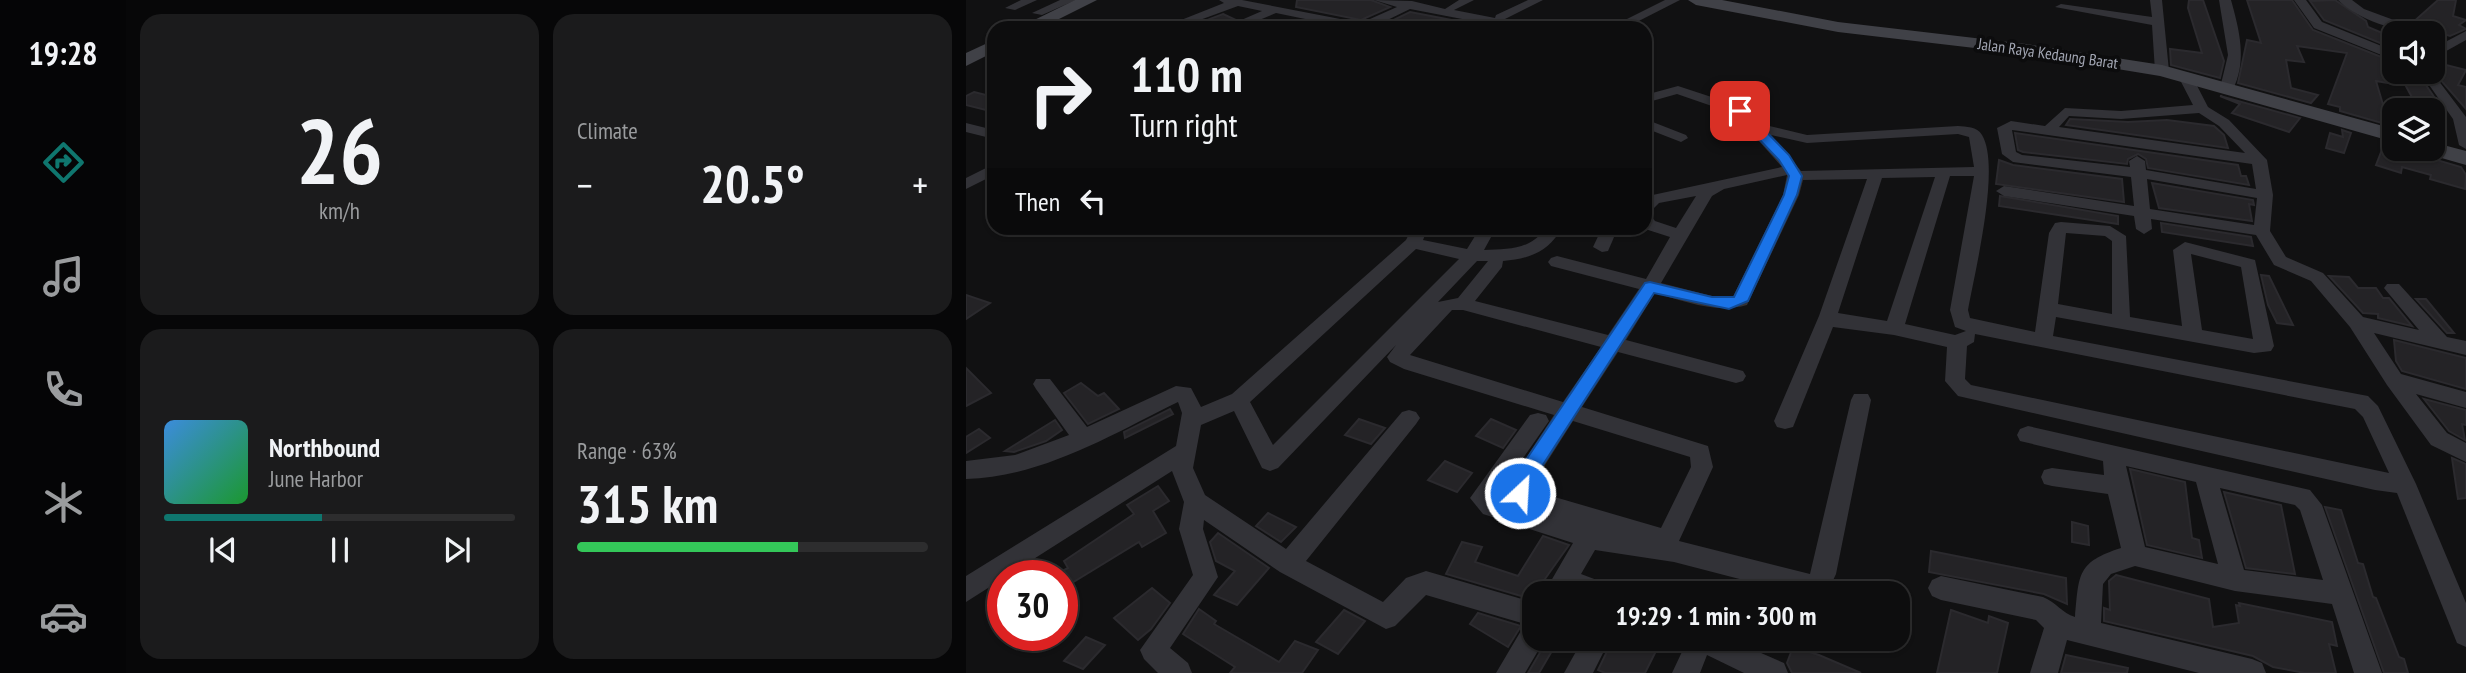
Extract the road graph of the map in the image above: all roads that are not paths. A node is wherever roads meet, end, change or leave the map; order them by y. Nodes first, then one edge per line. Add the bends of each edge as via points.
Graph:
1 (1031, 0) edge
2 (1070, 0) edge
3 (1089, 0) edge
4 (1210, 0) edge
5 (1380, 0) edge
6 (1468, 0) edge
7 (1537, 0) edge
8 (1696, 0) edge
9 (2156, 0) edge
10 (2225, 0) edge
11 (2300, 0) edge
12 (2344, 0) edge
13 (1230, 1) edge
14 (1411, 3) edge
15 (1669, 3) edge
16 (2061, 7) dead end
17 (1011, 8) dead end
18 (1450, 8) junction
19 (1274, 10) junction
20 (1038, 13) dead end
21 (1469, 15) junction
22 (1500, 17) junction
23 (1313, 18) junction
24 (1042, 21) edge
25 (1178, 21) edge
26 (1183, 21) edge
27 (1246, 21) edge
28 (1306, 21) edge
29 (1328, 21) edge
30 (1376, 21) edge
31 (1456, 21) edge
32 (1500, 21) edge
33 (1513, 21) edge
34 (1628, 21) edge
35 (1646, 21) edge
36 (2389, 21) edge
37 (2158, 22) junction
38 (2466, 35) edge
39 (2445, 41) edge
40 (2453, 44) junction
41 (2445, 48) edge
42 (987, 49) edge
43 (2382, 52) edge
44 (966, 60) edge
45 (2162, 71) junction
46 (2185, 76) junction
47 (2435, 84) edge
48 (2220, 85) junction
49 (1652, 97) edge
50 (2199, 101) junction
51 (2155, 114) junction
52 (2121, 115) junction
53 (1752, 122) junction
54 (2224, 123) junction
55 (1652, 126) edge
56 (966, 127) edge
57 (2049, 130) junction
58 (2382, 132) edge
59 (987, 133) edge
60 (1681, 138) dead end
61 (2130, 142) junction
62 (2466, 145) edge
63 (2445, 152) edge
64 (2466, 158) edge
65 (2259, 160) junction
66 (1983, 171) junction
67 (1944, 172) junction
68 (987, 173) edge
69 (1794, 173) junction
70 (2139, 173) junction
71 (1876, 174) junction
72 (967, 183) edge
73 (1710, 189) junction
74 (2004, 191) dead end
75 (2265, 195) junction
76 (1652, 201) edge
77 (2144, 221) junction
78 (1652, 225) edge
79 (2262, 231) junction
80 (1416, 235) edge
81 (1484, 235) edge
82 (1548, 235) edge
83 (1607, 235) edge
84 (1681, 235) junction
85 (1602, 247) dead end
86 (1472, 256) junction
87 (1557, 262) dead end
88 (1496, 263) dead end
89 (1650, 287) junction
90 (2393, 288) dead end
91 (1463, 304) junction
92 (2048, 309) junction
93 (1828, 316) junction
94 (2121, 322) junction
95 (2357, 322) junction
96 (1972, 326) junction
97 (1894, 328) junction
98 (2193, 335) junction
99 (2043, 341) junction
100 (2440, 341) junction
101 (1957, 342) junction
102 (1610, 344) junction
103 (2466, 348) edge
104 (1736, 376) dead end
105 (2394, 380) junction
106 (1044, 384) dead end
107 (1239, 400) junction
108 (1861, 400) dead end
109 (2466, 400) edge
110 (1568, 411) junction
111 (1409, 418) dead end
112 (1191, 420) junction
113 (1538, 421) dead end
114 (1785, 421) dead end
115 (2028, 435) dead end
116 (1082, 438) junction
117 (1185, 451) junction
118 (2466, 453) edge
119 (2113, 454) junction
120 (966, 470) edge
121 (2052, 477) dead end
122 (2206, 478) junction
123 (2404, 484) junction
124 (2117, 486) junction
125 (1196, 502) junction
126 (1589, 538) junction
127 (2135, 555) junction
128 (1289, 564) junction
129 (2235, 580) junction
130 (1564, 581) edge
131 (1941, 588) dead end
132 (966, 590) edge
133 (2341, 594) junction
134 (1522, 611) edge
135 (2058, 625) junction
136 (2087, 633) junction
137 (2466, 634) edge
138 (1523, 651) edge
139 (1590, 651) edge
140 (1696, 651) edge
141 (1727, 651) edge
142 (1178, 673) edge
143 (1510, 673) edge
144 (1578, 673) edge
145 (1686, 673) edge
146 (1774, 673) edge
147 (2044, 673) edge
148 (2252, 673) edge
149 (2368, 673) edge

1 - 17 street
2 - 20 street
3 - 24 street
4 - 25 street
5 - 14 street
6 - 18 street
7 - 22 street
8 - 45 street, Jalan Raya Kedaung Barat via 1838,27 2026,48
9 - 37 street
10 - 48 street via 2232,22 2235,67
11 - 43 street via 2318,25
12 - 36 street
13 - 19 street
13 - 26 street
14 - 18 street
14 - 21 street
14 - 30 street
15 - 34 street
15 - 35 street
16 - 37 street
18 - 21 street
19 - 23 street
19 - 27 street
21 - 22 street
21 - 31 street
21 - 32 street
22 - 33 street
23 - 28 street
23 - 29 street
37 - 45 street
38 - 40 street
39 - 40 street
40 - 41 street
42 - 44 street
45 - 46 street, Jalan Raya Kedaung Barat
46 - 48 street, Jalan Raya Kedaung Barat
46 - 50 street
47 - 62 street via 2460,119
48 - 50 street
48 - 58 street, Jalan Raya Kedaung Barat
49 - 53 street via 1678,90 1740,111
50 - 51 street
50 - 54 street
51 - 52 street
51 - 54 street
52 - 57 street via 2065,112
52 - 61 street
53 - 66 street via 1807,139 1972,132
53 - 69 street
54 - 65 street
55 - 60 street
56 - 59 street
57 - 61 street
57 - 70 street via 2006,126 2009,154 2018,159
61 - 65 street
61 - 70 street
63 - 64 street
65 - 75 street
66 - 67 street
66 - 96 street via 1959,310 1962,322
67 - 71 street
67 - 97 street
68 - 72 street
69 - 71 street
69 - 73 street
69 - 89 street via 1791,195 1740,301 1712,302
70 - 75 street
70 - 77 street
71 - 93 street
73 - 76 street
73 - 84 street
74 - 77 street
75 - 79 street
77 - 79 street
78 - 84 street
79 - 95 street via 2280,261 2317,277
80 - 86 street
80 - 107 street
81 - 86 street
82 - 86 street via 1531,252
83 - 85 street
84 - 89 street
86 - 107 street via 1270,462
87 - 89 street
88 - 91 street
89 - 102 street
90 - 100 street
91 - 102 street
91 - 110 street via 1440,309 1397,356
92 - 94 street
92 - 94 street via 2057,233 2069,227 2110,231 2120,240
92 - 99 street
93 - 97 street via 1843,323
93 - 114 street
94 - 98 street
95 - 100 street
95 - 105 street
96 - 99 street
96 - 101 street via 1966,339
97 - 101 street
98 - 98 street via 2264,346 2249,264 2185,247 2182,250
99 - 123 street via 2361,402 2371,412
100 - 103 street
101 - 123 street via 1955,382 1965,391
102 - 104 street
102 - 110 street
105 - 109 street
105 - 118 street via 2439,439
106 - 116 street
107 - 112 street
108 - 126 street via 1819,583 1810,586 1674,551
110 - 110 street via 1518,487 1520,493 1642,534 1669,537 1702,467 1700,452
111 - 128 street
112 - 116 street via 1193,413 1184,394 1176,394
112 - 117 street
113 - 126 street via 1482,498 1491,507
115 - 119 street
116 - 120 street via 993,471
117 - 125 street via 1182,468
117 - 132 street
119 - 122 street
119 - 124 street
121 - 124 street
122 - 129 street
122 - 133 street via 2302,497 2310,505
123 - 137 street
124 - 127 street
125 - 128 street
125 - 142 street via 1191,529 1206,578 1153,650
126 - 130 street
127 - 129 street
127 - 136 street via 2103,565 2091,580
128 - 134 street via 1386,617 1415,586 1426,583
129 - 133 street
131 - 135 street via 2043,609
133 - 149 street
135 - 136 street
135 - 147 street
136 - 148 street
138 - 143 street
139 - 144 street
140 - 145 street
141 - 146 street

